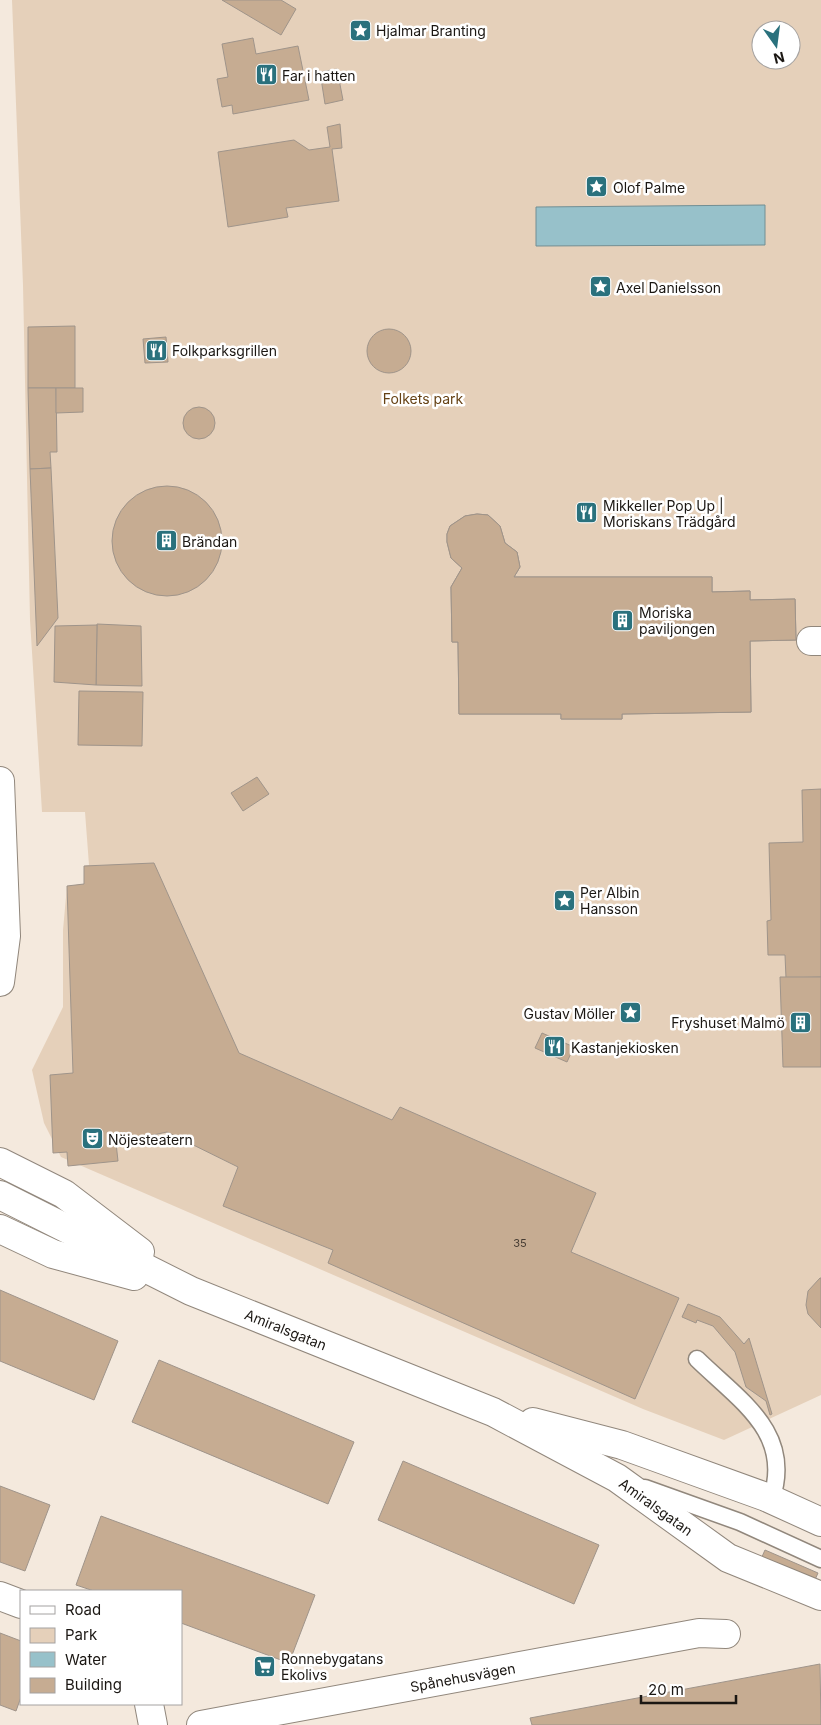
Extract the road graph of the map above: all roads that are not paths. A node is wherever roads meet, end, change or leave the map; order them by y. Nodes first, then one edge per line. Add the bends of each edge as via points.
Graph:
1 (0, 781) edge
2 (0, 982) edge
3 (0, 1162) edge
4 (0, 1195) edge
5 (0, 1229) edge
6 (190, 1291) junction
7 (697, 1359) dead end
8 (493, 1412) junction
9 (617, 1478) junction
10 (772, 1500) junction
11 (821, 1522) edge
12 (821, 1559) edge
13 (0, 1596) edge
14 (821, 1596) edge
15 (20, 1604) edge
16 (726, 1634) dead end
17 (149, 1705) edge
18 (153, 1725) edge
19 (200, 1725) edge

1 - 2 main road via 6,936
3 - 6 main road, Amiralsgatan via 64,1194
4 - 6 main road, Amiralsgatan
5 - 6 main road, Amiralsgatan via 53,1254
6 - 8 main road, Amiralsgatan
7 - 10 lane via 762,1422 775,1447 778,1472
8 - 9 main road, Amiralsgatan
8 - 10 main road, Amiralsgatan via 622,1445
9 - 12 lane via 740,1522
9 - 14 main road, Amiralsgatan via 728,1558
10 - 11 main road, Amiralsgatan
13 - 15 main road
16 - 19 main road, Spånehusvägen via 699,1633
17 - 18 main road

